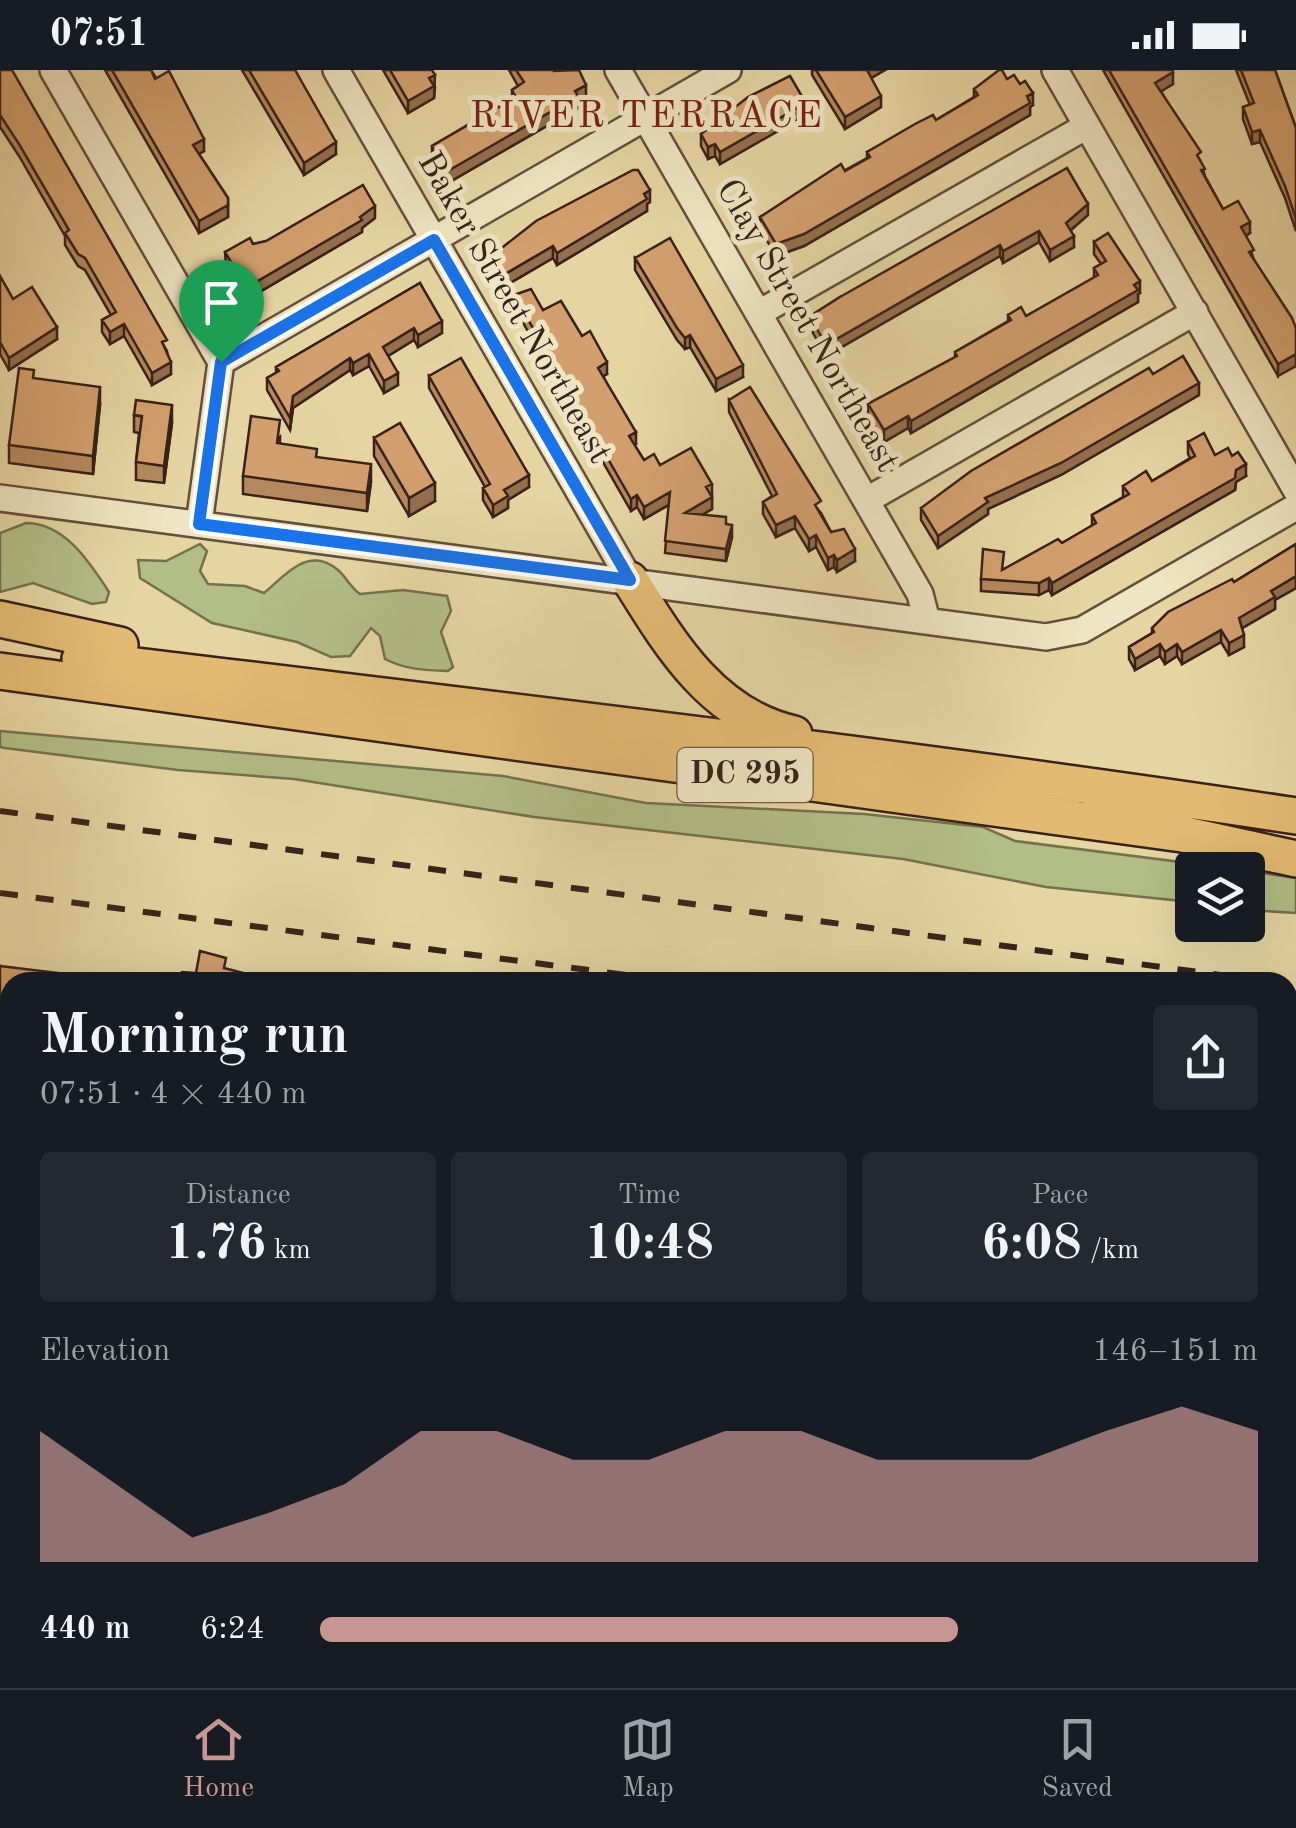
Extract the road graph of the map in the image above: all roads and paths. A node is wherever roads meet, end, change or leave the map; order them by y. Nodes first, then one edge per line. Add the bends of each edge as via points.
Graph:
1 (53, 70) edge
2 (336, 70) edge
3 (618, 70) edge
4 (728, 70) edge
5 (1055, 70) edge
6 (646, 118) junction
7 (1087, 126) junction
8 (434, 240) junction
9 (1195, 312) junction
10 (758, 313) junction
11 (221, 362) junction
12 (1296, 490) edge
13 (0, 498) edge
14 (867, 500) junction
15 (1296, 507) edge
16 (199, 524) junction
17 (630, 580) junction
18 (0, 618) edge
19 (926, 621) junction
20 (0, 648) edge
21 (0, 671) edge
22 (0, 691) edge
23 (356, 692) junction
24 (192, 700) junction
25 (907, 759) junction
26 (1296, 813) edge
27 (1296, 859) edge

1 - 11 street
2 - 8 street, Baker Street Northeast
3 - 6 street, Clay Street Northeast
4 - 6 street
5 - 7 street
6 - 8 street
6 - 10 street, Clay Street Northeast
7 - 9 street
7 - 10 street
8 - 11 street
8 - 17 street, Baker Street Northeast
9 - 12 street
9 - 14 street
10 - 14 street, Clay Street Northeast
11 - 16 street
13 - 16 street
14 - 19 street, Clay Street Northeast via 920,594
15 - 19 street via 1076,632 1046,637
16 - 17 street
17 - 19 street
17 - 25 highway via 685,664 737,709 774,730
18 - 23 highway
20 - 23 highway, DC 295
21 - 24 highway
22 - 24 highway, DC 295
23 - 25 highway, DC 295
24 - 27 highway, DC 295 via 1182,834
25 - 26 highway, DC 295

